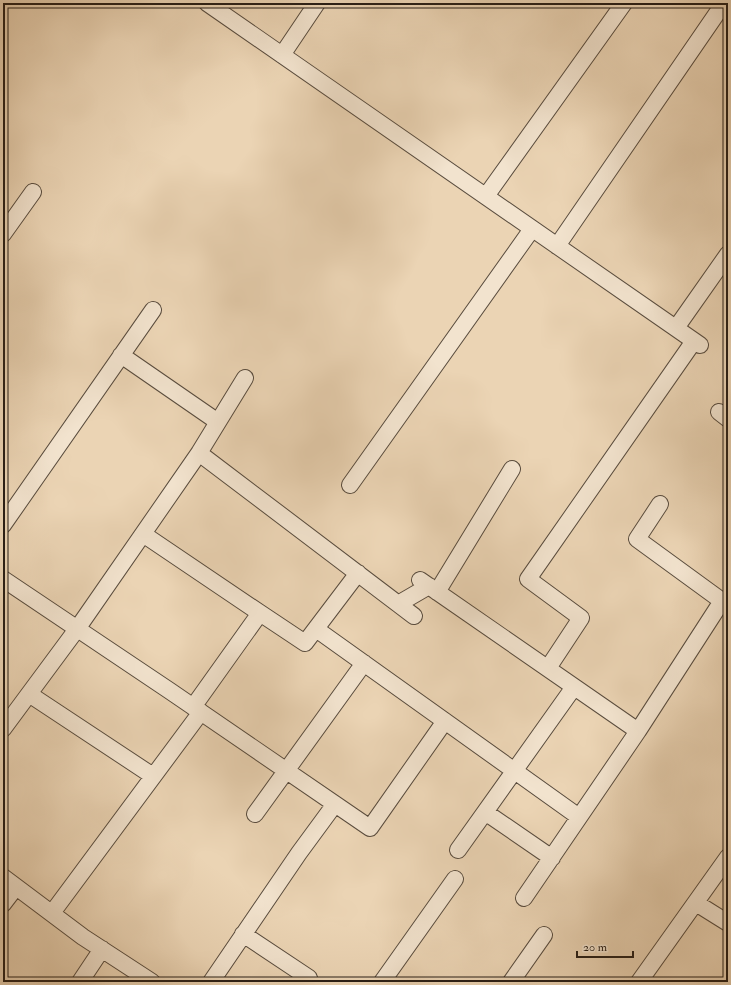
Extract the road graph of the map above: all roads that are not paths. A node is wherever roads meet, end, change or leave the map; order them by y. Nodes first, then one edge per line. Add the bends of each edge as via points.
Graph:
1 (208, 3) edge
2 (317, 3) edge
3 (624, 3) edge
4 (723, 4) edge
5 (282, 55) junction
6 (33, 192) dead end
7 (486, 196) junction
8 (532, 229) junction
9 (3, 234) edge
10 (557, 246) junction
11 (728, 254) edge
12 (153, 310) dead end
13 (676, 328) junction
14 (121, 355) junction
15 (245, 378) dead end
16 (218, 422) junction
17 (199, 453) junction
18 (512, 469) dead end
19 (350, 485) dead end
20 (660, 504) dead end
21 (3, 525) edge
22 (143, 534) junction
23 (358, 573) junction
24 (3, 579) edge
25 (428, 586) junction
26 (398, 604) junction
27 (260, 613) junction
28 (414, 616) dead end
29 (77, 629) junction
30 (316, 629) junction
31 (364, 663) junction
32 (548, 668) junction
33 (574, 687) junction
34 (29, 694) junction
35 (197, 709) junction
36 (445, 721) junction
37 (3, 729) edge
38 (638, 731) junction
39 (287, 771) junction
40 (514, 771) junction
41 (153, 776) junction
42 (335, 804) junction
43 (485, 812) junction
44 (255, 814) dead end
45 (579, 817) junction
46 (458, 850) dead end
47 (728, 857) edge
48 (552, 858) junction
49 (3, 877) edge
50 (455, 879) dead end
51 (16, 887) junction
52 (524, 898) dead end
53 (696, 902) junction
54 (3, 904) edge
55 (52, 913) junction
56 (728, 924) edge
57 (243, 934) junction
58 (544, 935) dead end
59 (102, 949) junction
60 (309, 978) dead end
61 (80, 982) edge
62 (152, 982) edge
63 (210, 982) edge
64 (382, 982) edge
65 (511, 982) edge
66 (639, 982) edge

1 - 5 street
2 - 5 street
3 - 7 street
4 - 10 street
5 - 7 street
6 - 9 street
7 - 8 street
8 - 10 street
8 - 19 street
10 - 13 street
11 - 13 street
12 - 14 street
13 - 32 street via 697,343 528,579 581,618
14 - 16 street
14 - 21 street
15 - 16 street
16 - 17 street
17 - 22 street
17 - 23 street
18 - 25 street
20 - 38 street via 636,539 722,600
22 - 27 street
22 - 29 street
23 - 26 street
23 - 30 street
24 - 29 street
25 - 26 street
25 - 32 street
26 - 28 street
27 - 30 street via 305,643
27 - 35 street
29 - 34 street
29 - 35 street
30 - 31 street
31 - 36 street
31 - 39 street
32 - 33 street
33 - 38 street
33 - 40 street
34 - 37 street
34 - 41 street
35 - 39 street
35 - 41 street
36 - 40 street
36 - 42 street via 370,828
38 - 45 street
39 - 42 street
39 - 44 street
40 - 43 street
40 - 45 street
41 - 55 street
42 - 57 street
43 - 46 street
43 - 48 street
45 - 48 street
47 - 53 street
48 - 52 street
49 - 51 street
50 - 64 street
51 - 54 street
51 - 55 street
53 - 56 street
53 - 66 street
55 - 59 street
57 - 60 street
57 - 63 street
58 - 65 street
59 - 61 street
59 - 62 street

